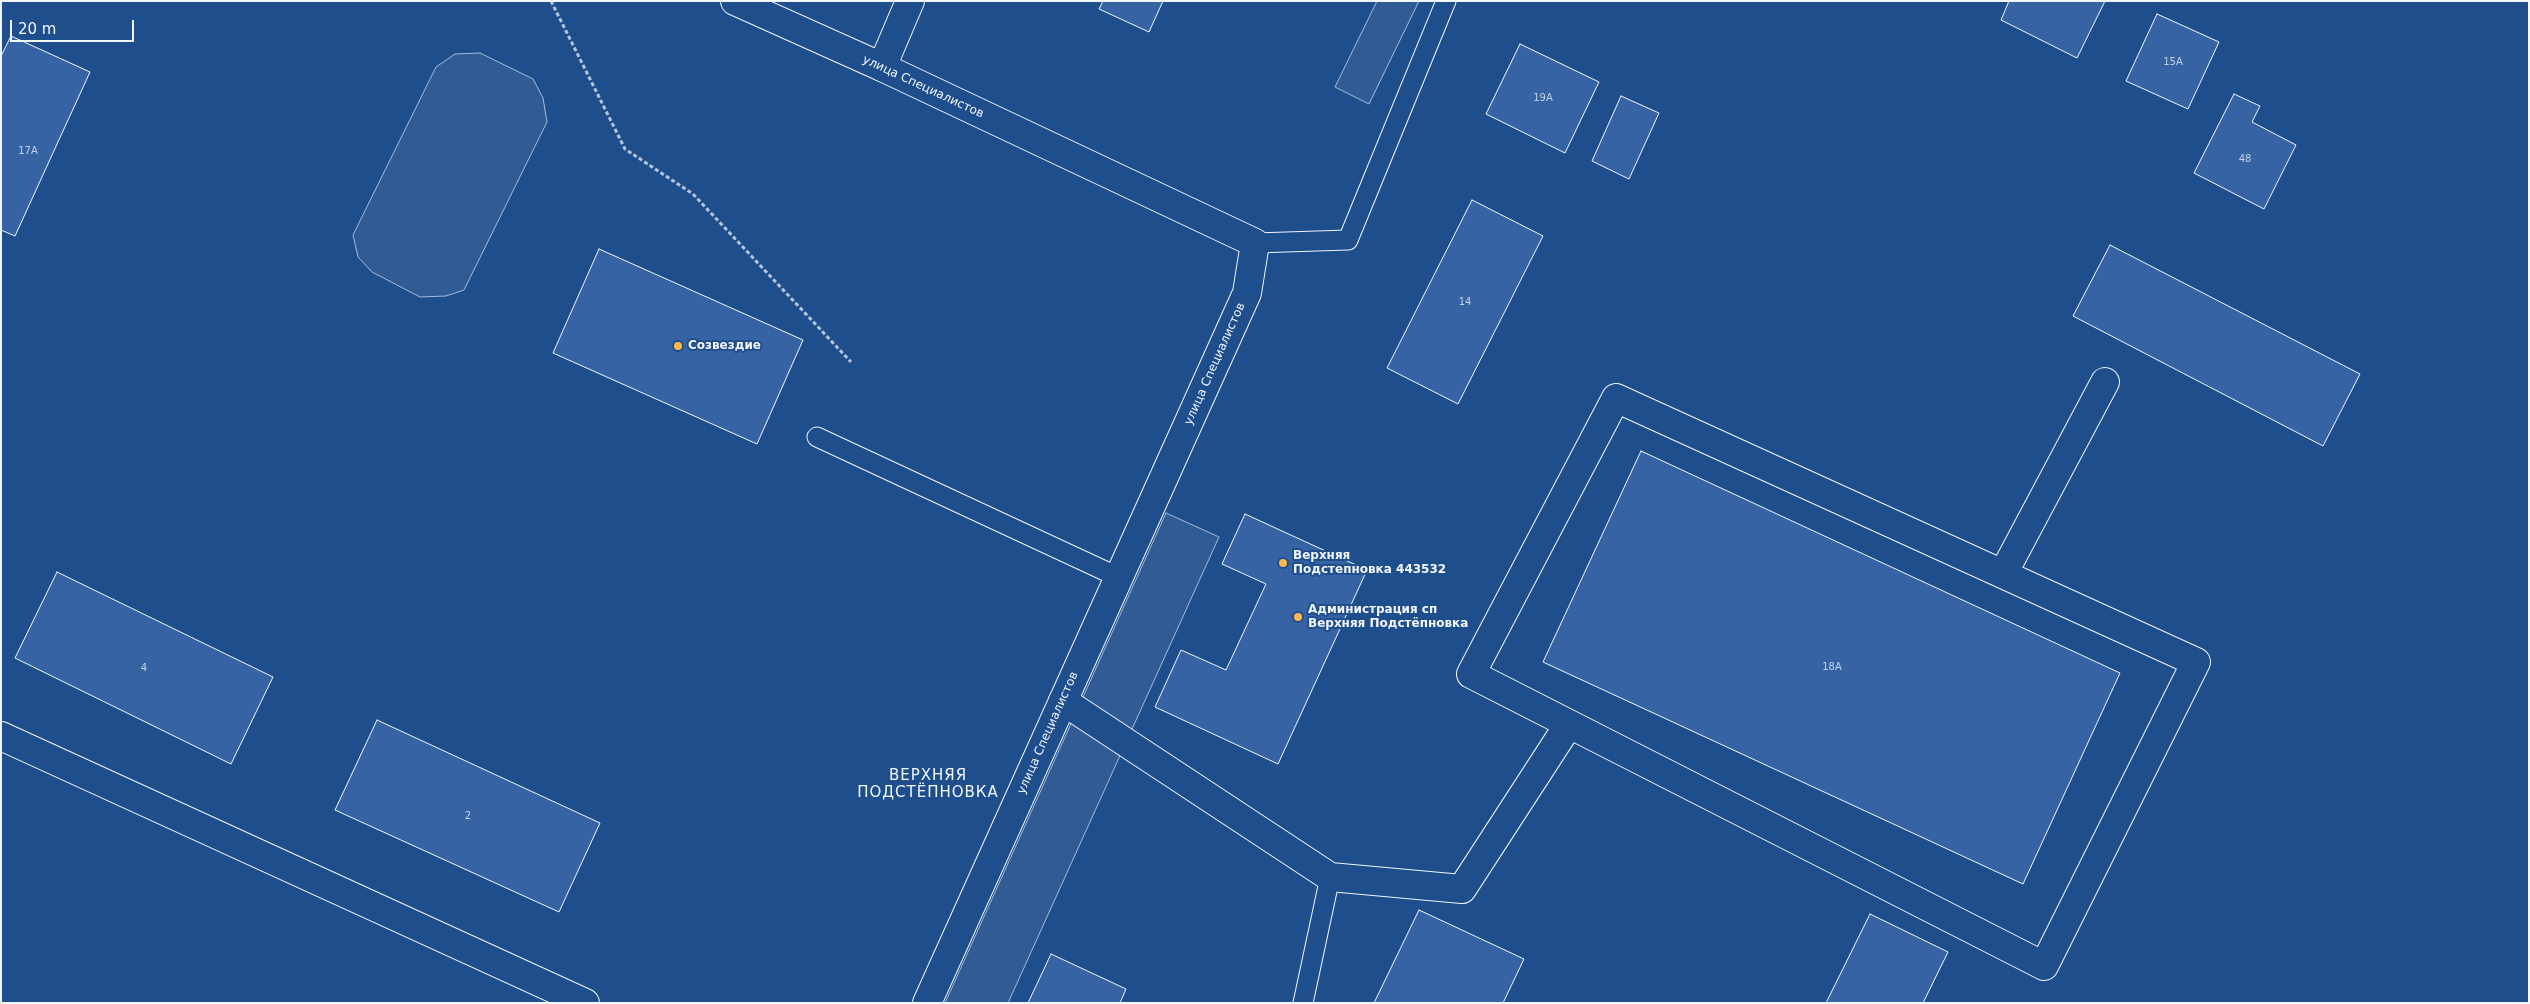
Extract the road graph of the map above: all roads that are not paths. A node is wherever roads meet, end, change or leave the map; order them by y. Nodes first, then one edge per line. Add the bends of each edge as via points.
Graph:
1 (735, 1) edge
2 (910, 1) edge
3 (1446, 1) edge
4 (882, 68) junction
5 (1255, 243) junction
6 (2105, 382) dead end
7 (817, 437) dead end
8 (2003, 574) junction
9 (1118, 577) junction
10 (1063, 701) junction
11 (1569, 724) junction
12 (1, 736) edge
13 (1330, 877) junction
14 (585, 1003) edge
15 (927, 1003) edge
16 (1303, 1003) edge

1 - 4 street, улица Специалистов
2 - 4 street
3 - 5 lane via 1348,240
4 - 5 street, улица Специалистов
5 - 9 street, улица Специалистов via 1247,293
6 - 8 street
7 - 9 lane
8 - 11 street via 1616,398 1471,674
8 - 11 street via 2196,662 2044,966
9 - 10 street, улица Специалистов
10 - 13 street
10 - 15 street, улица Специалистов
11 - 13 street via 1462,889
12 - 14 street
13 - 16 lane

